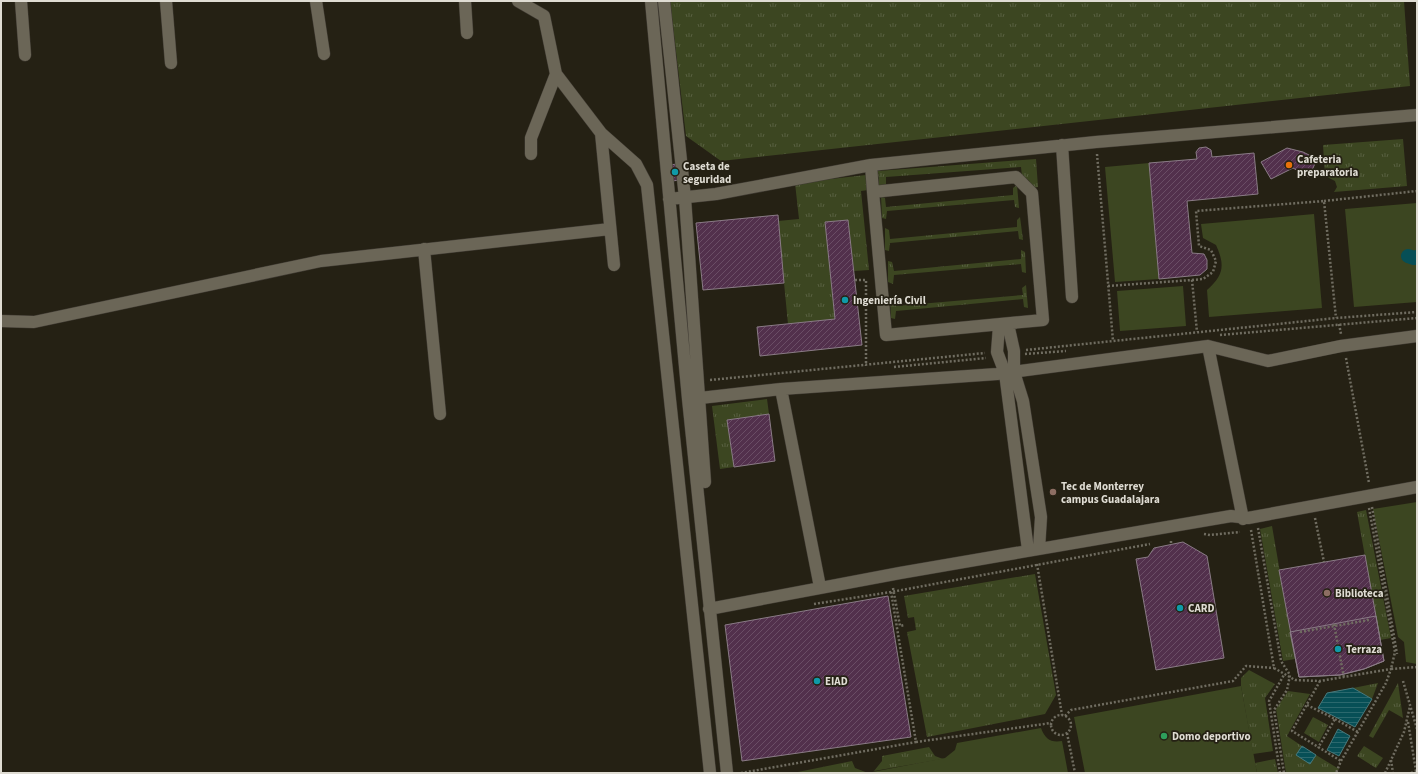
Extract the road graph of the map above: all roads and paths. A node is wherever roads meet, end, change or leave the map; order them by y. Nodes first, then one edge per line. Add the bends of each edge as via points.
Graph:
1 (21, 1) edge
2 (166, 1) edge
3 (316, 1) edge
4 (465, 1) edge
5 (518, 1) edge
6 (651, 1) edge
7 (664, 1) edge
8 (467, 33) dead end
9 (25, 54) dead end
10 (324, 54) dead end
11 (171, 63) dead end
12 (556, 74) junction
13 (1417, 114) edge
14 (601, 133) junction
15 (1096, 142) junction
16 (1062, 145) junction
17 (531, 154) dead end
18 (871, 165) junction
19 (1417, 191) edge
20 (873, 192) junction
21 (685, 198) junction
22 (669, 199) junction
23 (1324, 200) junction
24 (610, 229) junction
25 (424, 249) junction
26 (614, 265) dead end
27 (854, 280) dead end
28 (1192, 280) junction
29 (1108, 286) junction
30 (1072, 297) dead end
31 (1417, 312) edge
32 (1336, 318) junction
33 (1417, 318) edge
34 (1, 321) edge
35 (1339, 324) junction
36 (1004, 325) junction
37 (1197, 332) junction
38 (1217, 336) dead end
39 (1417, 336) edge
40 (1112, 341) junction
41 (1343, 345) junction
42 (1208, 346) junction
43 (1073, 350) dead end
44 (1014, 353) junction
45 (998, 354) junction
46 (866, 366) junction
47 (892, 367) dead end
48 (862, 370) dead end
49 (867, 370) dead end
50 (1219, 371) dead end
51 (1009, 373) junction
52 (697, 381) junction
53 (781, 389) junction
54 (693, 399) junction
55 (440, 414) dead end
56 (1417, 488) edge
57 (1372, 495) junction
58 (1369, 508) dead end
59 (1316, 518) dead end
60 (1249, 520) junction
61 (1202, 534) dead end
62 (1177, 539) dead end
63 (1171, 540) junction
64 (1164, 542) dead end
65 (1157, 543) dead end
66 (1171, 545) dead end
67 (1034, 549) junction
68 (1324, 562) dead end
69 (1037, 565) junction
70 (820, 587) junction
71 (893, 588) dead end
72 (894, 592) junction
73 (713, 608) junction
74 (1369, 620) dead end
75 (905, 625) dead end
76 (1334, 625) junction
77 (1300, 632) dead end
78 (1397, 654) dead end
79 (1417, 667) edge
80 (1274, 668) junction
81 (1391, 669) junction
82 (1284, 675) junction
83 (1290, 678) junction
84 (1344, 678) junction
85 (1320, 681) junction
86 (1403, 681) dead end
87 (1307, 705) junction
88 (1410, 706) junction
89 (1064, 715) junction
90 (1334, 719) junction
91 (1408, 720) junction
92 (1051, 723) junction
93 (1417, 729) edge
94 (1358, 732) junction
95 (1067, 733) junction
96 (916, 742) junction
97 (1318, 748) junction
98 (1391, 758) junction
99 (1341, 761) junction
100 (1417, 771) edge
101 (710, 773) edge
102 (727, 773) edge
103 (741, 773) edge
104 (1076, 773) edge
105 (1280, 773) edge
106 (1284, 773) edge
107 (1336, 773) edge
108 (1385, 773) edge
109 (1393, 773) edge
110 (1411, 773) edge

1 - 9 street
2 - 11 street
3 - 10 street
4 - 8 street
5 - 12 street via 544,16
6 - 22 street
7 - 21 street
12 - 14 street
12 - 17 street via 530,138
13 - 15 street
14 - 24 street
14 - 101 street via 636,164 647,185
15 - 16 street
15 - 29 path
16 - 18 street
16 - 30 street
18 - 20 street
18 - 21 street
19 - 23 path
20 - 36 street via 886,335
20 - 36 street via 1016,177 1032,193 1043,320
21 - 22 street
21 - 52 street
22 - 54 street
23 - 28 path via 1196,211 1199,246 1211,250 1216,262 1213,272 1203,279
23 - 32 path
24 - 25 street
24 - 26 street
25 - 34 street via 320,261 34,322
25 - 55 street
27 - 46 path via 866,280
28 - 29 path
28 - 37 path
29 - 40 path
31 - 32 path
32 - 37 path
33 - 35 path
35 - 38 path
35 - 41 path
36 - 44 street
36 - 45 street
37 - 40 path
39 - 41 street
40 - 44 path
41 - 42 street via 1268,362
41 - 57 path
42 - 51 street
42 - 60 street
43 - 44 path
44 - 51 street
45 - 46 path
45 - 47 path
45 - 51 street
46 - 52 path
48 - 49 path
50 - 60 street
51 - 53 street
51 - 67 street
51 - 67 street via 1023,401 1041,517
52 - 54 street
53 - 54 street
53 - 70 street
54 - 73 street via 706,493
56 - 57 street
57 - 60 street
57 - 78 path via 1371,510
58 - 81 path via 1395,652
59 - 68 path
60 - 67 street via 1232,516
60 - 83 path via 1281,661
61 - 80 path via 1210,536 1251,530
62 - 63 path
63 - 64 path
63 - 66 path
65 - 69 path
67 - 69 path
67 - 70 street
69 - 72 path
69 - 89 path
70 - 73 street
71 - 72 path
72 - 75 path via 900,626
72 - 96 path via 891,592
73 - 102 street
74 - 76 path
76 - 77 path
76 - 84 path
79 - 81 path
80 - 82 path
80 - 89 path via 1246,666 1233,681 1070,710
81 - 84 path
81 - 94 path via 1386,683
82 - 83 path
82 - 105 path via 1269,701
83 - 85 path
83 - 106 path via 1287,690 1274,710
84 - 85 path
85 - 87 path
86 - 88 path
87 - 90 path
87 - 97 path via 1292,731
88 - 91 path
88 - 93 path
89 - 92 path via 1056,716
89 - 95 path via 1071,723
90 - 94 path
90 - 97 path
91 - 98 path
91 - 100 path
92 - 95 path via 1052,730 1057,734
92 - 96 path
94 - 99 path
95 - 104 path
96 - 103 path
97 - 99 path
98 - 108 path
98 - 109 path
99 - 107 path
100 - 110 path

